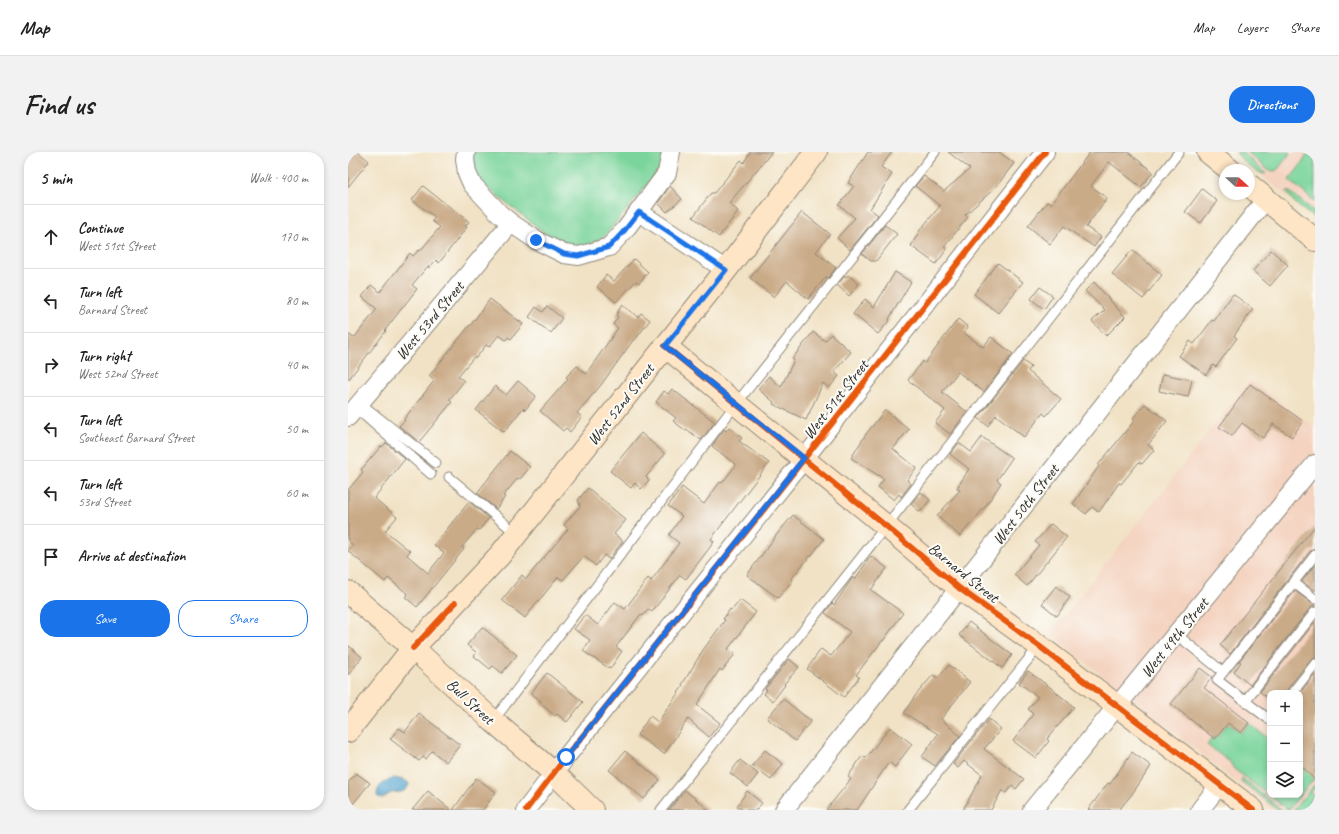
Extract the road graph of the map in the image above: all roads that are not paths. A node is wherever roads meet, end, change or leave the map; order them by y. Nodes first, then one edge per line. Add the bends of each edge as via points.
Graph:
1 (466, 152) edge
2 (671, 152) edge
3 (816, 152) edge
4 (935, 152) edge
5 (1045, 152) edge
6 (1179, 152) edge
7 (1208, 152) edge
8 (1223, 164) edge
9 (1255, 190) edge
10 (1266, 199) junction
11 (639, 212) junction
12 (510, 223) junction
13 (1315, 240) edge
14 (726, 270) junction
15 (665, 346) junction
16 (736, 404) junction
17 (354, 409) edge
18 (804, 458) junction
19 (436, 463) dead end
20 (1315, 464) edge
21 (431, 474) dead end
22 (449, 477) dead end
23 (886, 526) junction
24 (516, 534) junction
25 (1315, 555) edge
26 (1294, 582) junction
27 (959, 588) junction
28 (348, 592) edge
29 (1315, 599) edge
30 (1315, 612) edge
31 (1176, 634) junction
32 (1039, 646) junction
33 (413, 648) junction
34 (1315, 664) edge
35 (1223, 672) junction
36 (1294, 690) edge
37 (1245, 701) junction
38 (1118, 706) junction
39 (1267, 718) edge
40 (492, 721) junction
41 (348, 731) edge
42 (554, 773) junction
43 (1220, 784) junction
44 (526, 810) edge
45 (592, 810) edge
46 (661, 810) edge
47 (784, 810) edge
48 (908, 810) edge
49 (1032, 810) edge
50 (1200, 810) edge
51 (1253, 810) edge

1 - 12 street via 467,173 472,184
2 - 11 street via 667,173
3 - 14 street, West 52nd Street
4 - 16 lane
5 - 18 street, West 51st Street
6 - 23 lane
7 - 8 street
9 - 10 street
10 - 13 street
10 - 27 street, West 50th Street
11 - 12 street via 609,247 578,256 564,254
11 - 14 street
12 - 17 street, West 53rd Street
14 - 15 street, West 52nd Street
15 - 16 street, Barnard Street
15 - 24 street, West 52nd Street
16 - 18 street, Barnard Street
16 - 40 lane
17 - 19 lane
17 - 21 lane
18 - 23 street, Barnard Street
18 - 42 street, West 51st Street
20 - 31 street, West 49th Street
22 - 24 lane
23 - 27 street, Barnard Street
23 - 46 lane
24 - 33 street, West 52nd Street via 500,555
25 - 26 lane
26 - 29 lane
26 - 35 lane
27 - 32 street, Barnard Street
27 - 47 street, West 50th Street
28 - 33 street, Bull Street
30 - 37 lane
31 - 35 lane
31 - 38 street, West 49th Street
32 - 38 street, Barnard Street
32 - 48 lane
33 - 40 street, Bull Street
33 - 41 street, West 52nd Street
34 - 36 lane
35 - 37 lane via 1217,680
37 - 39 lane
38 - 43 street, Barnard Street
38 - 49 street, West 49th Street
40 - 42 street, Bull Street
42 - 44 street, West 51st Street
42 - 45 street, Bull Street
43 - 50 street
43 - 51 street, Barnard Street

